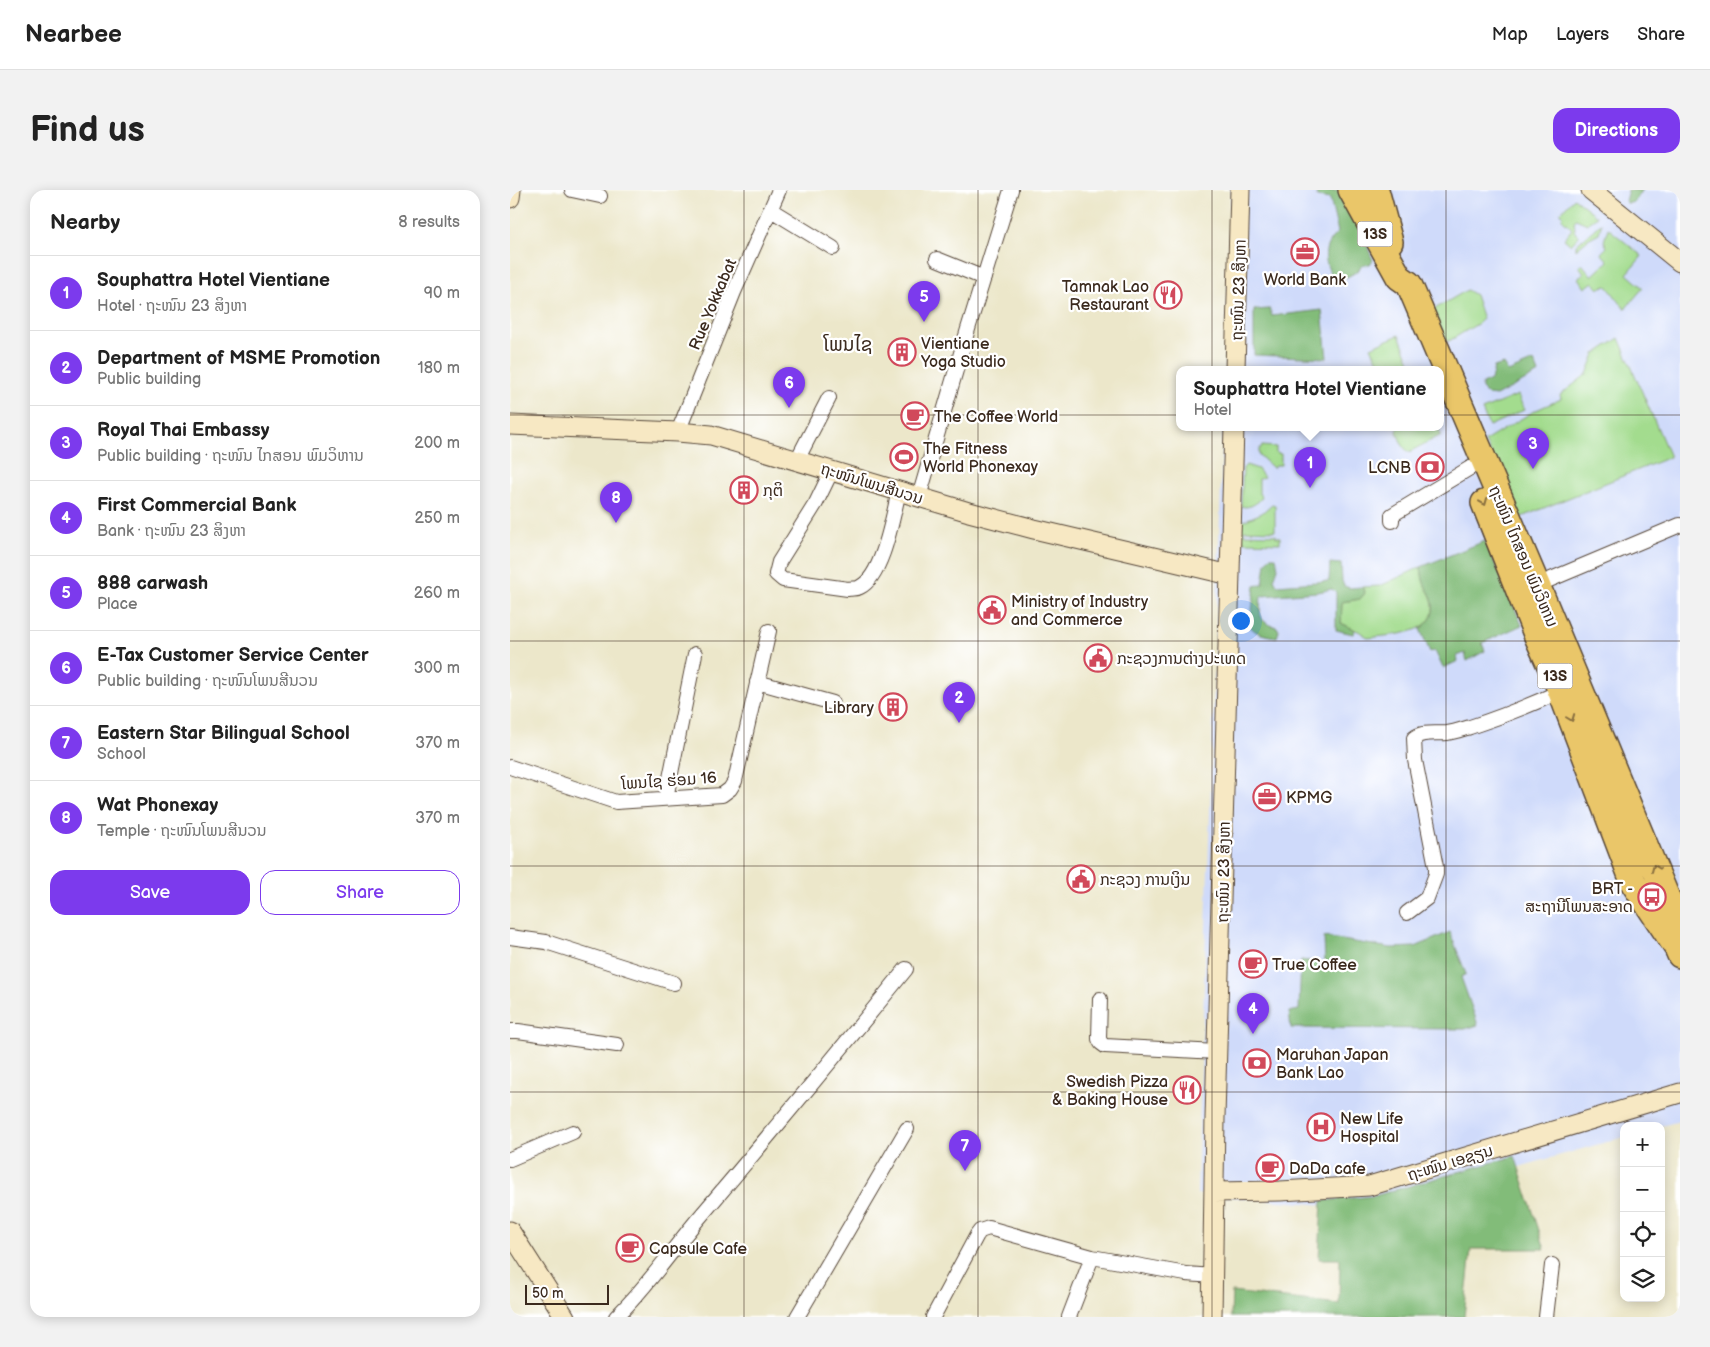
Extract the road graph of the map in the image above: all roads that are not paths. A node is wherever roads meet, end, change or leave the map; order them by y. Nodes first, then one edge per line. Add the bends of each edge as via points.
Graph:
1 (511, 190) edge
2 (572, 190) edge
3 (779, 190) edge
4 (1011, 190) edge
5 (1240, 190) edge
6 (1250, 190) edge
7 (1350, 190) edge
8 (1376, 190) edge
9 (1591, 190) edge
10 (600, 196) dead end
11 (510, 198) edge
12 (771, 210) junction
13 (1240, 210) junction
14 (833, 248) dead end
15 (937, 260) dead end
16 (1680, 262) edge
17 (984, 278) junction
18 (1400, 278) junction
19 (1236, 366) edge
20 (1436, 366) edge
21 (1444, 384) edge
22 (830, 398) dead end
23 (1444, 402) edge
24 (510, 425) edge
25 (1234, 431) edge
26 (678, 432) junction
27 (796, 460) junction
28 (1470, 468) junction
29 (832, 470) junction
30 (899, 491) junction
31 (919, 497) junction
32 (1392, 521) dead end
33 (1680, 525) edge
34 (1230, 575) junction
35 (1537, 585) junction
36 (769, 631) dead end
37 (695, 654) dead end
38 (757, 682) junction
39 (1561, 691) junction
40 (833, 703) dead end
41 (510, 768) edge
42 (666, 798) junction
43 (1407, 913) dead end
44 (1680, 929) edge
45 (510, 936) edge
46 (1680, 955) edge
47 (906, 969) dead end
48 (674, 983) dead end
49 (1100, 999) dead end
50 (510, 1031) edge
51 (617, 1045) dead end
52 (1217, 1052) junction
53 (1680, 1094) edge
54 (907, 1129) dead end
55 (573, 1132) dead end
56 (510, 1159) edge
57 (1214, 1192) junction
58 (510, 1231) edge
59 (1092, 1257) junction
60 (1552, 1265) dead end
61 (1214, 1276) junction
62 (565, 1317) edge
63 (616, 1317) edge
64 (797, 1317) edge
65 (933, 1317) edge
66 (1069, 1317) edge
67 (1212, 1317) edge
68 (1546, 1317) edge

1 - 11 main road
2 - 10 street
3 - 12 street, Rue Yokkabat
4 - 17 street
5 - 13 main road, ຖະໜົນ 23 ສິງຫາ
6 - 13 main road, ຖະໜົນ 23 ສິງຫາ
7 - 18 highway, 13S
8 - 18 highway, 13S
9 - 16 main road
12 - 14 street
12 - 26 street, Rue Yokkabat
13 - 19 main road, ຖະໜົນ 23 ສິງຫາ
15 - 17 street
17 - 31 street
18 - 20 highway, ຖະໜົນ ໄກສອນ ພົມວິຫານ / 13S via 1399,288
21 - 35 highway, ຖະໜົນ ໄກສອນ ພົມວິຫານ / 13S
22 - 27 street
23 - 28 highway, ຖະໜົນ ໄກສອນ ພົມວິຫານ / 13S
24 - 26 main road, ຖະໜົນໂພນສີນວນ
25 - 34 main road, ຖະໜົນ 23 ສິງຫາ
26 - 27 main road, ຖະໜົນໂພນສີນວນ via 711,435
27 - 29 main road, ຖະໜົນໂພນສີນວນ
28 - 32 street via 1392,516
28 -> 39 highway, ຖະໜົນ ໄກສອນ ພົມວິຫານ / 13S
29 - 30 main road, ຖະໜົນໂພນສີນວນ
29 - 30 street via 816,503 779,562 776,574 783,580 859,588 870,579 879,564
30 - 31 main road, ຖະໜົນໂພນສີນວນ
31 - 34 main road, ຖະໜົນໂພນສີນວນ via 1034,529
33 - 35 street
34 - 52 main road, ຖະໜົນ 23 ສິງຫາ
44 -> 35 highway, ຖະໜົນ ໄກສອນ ພົມວິຫານ / 13S
36 - 38 street, ໂພນໄຊ ຮ່ອມ 16
37 - 42 street
38 - 40 street
38 - 42 street, ໂພນໄຊ ຮ່ອມ 16 via 735,781 730,789 722,795
39 - 43 street via 1470,727 1414,738 1415,760 1436,874 1427,898
39 -> 46 highway, ຖະໜົນ ໄກສອນ ພົມວິຫານ / 13S via 1634,884
41 - 42 street, ໂພນໄຊ ຮ່ອມ 16 via 616,802
45 - 48 street via 546,942
47 - 63 street via 633,1301
49 - 52 street via 1099,1039 1105,1046
50 - 51 street
52 - 57 main road, ຖະໜົນ 23 ສິງຫາ
53 - 57 main road, ຖະໜົນ ເອຊຽນ via 1369,1186
54 - 64 street
55 - 56 street
57 - 61 main road, ຖະໜົນ 23 ສິງຫາ
58 - 62 main road
59 - 61 street
59 - 65 street via 993,1228 985,1229 977,1235
59 - 66 street
60 - 68 street
61 - 67 main road, ຖະໜົນ 23 ສິງຫາ

